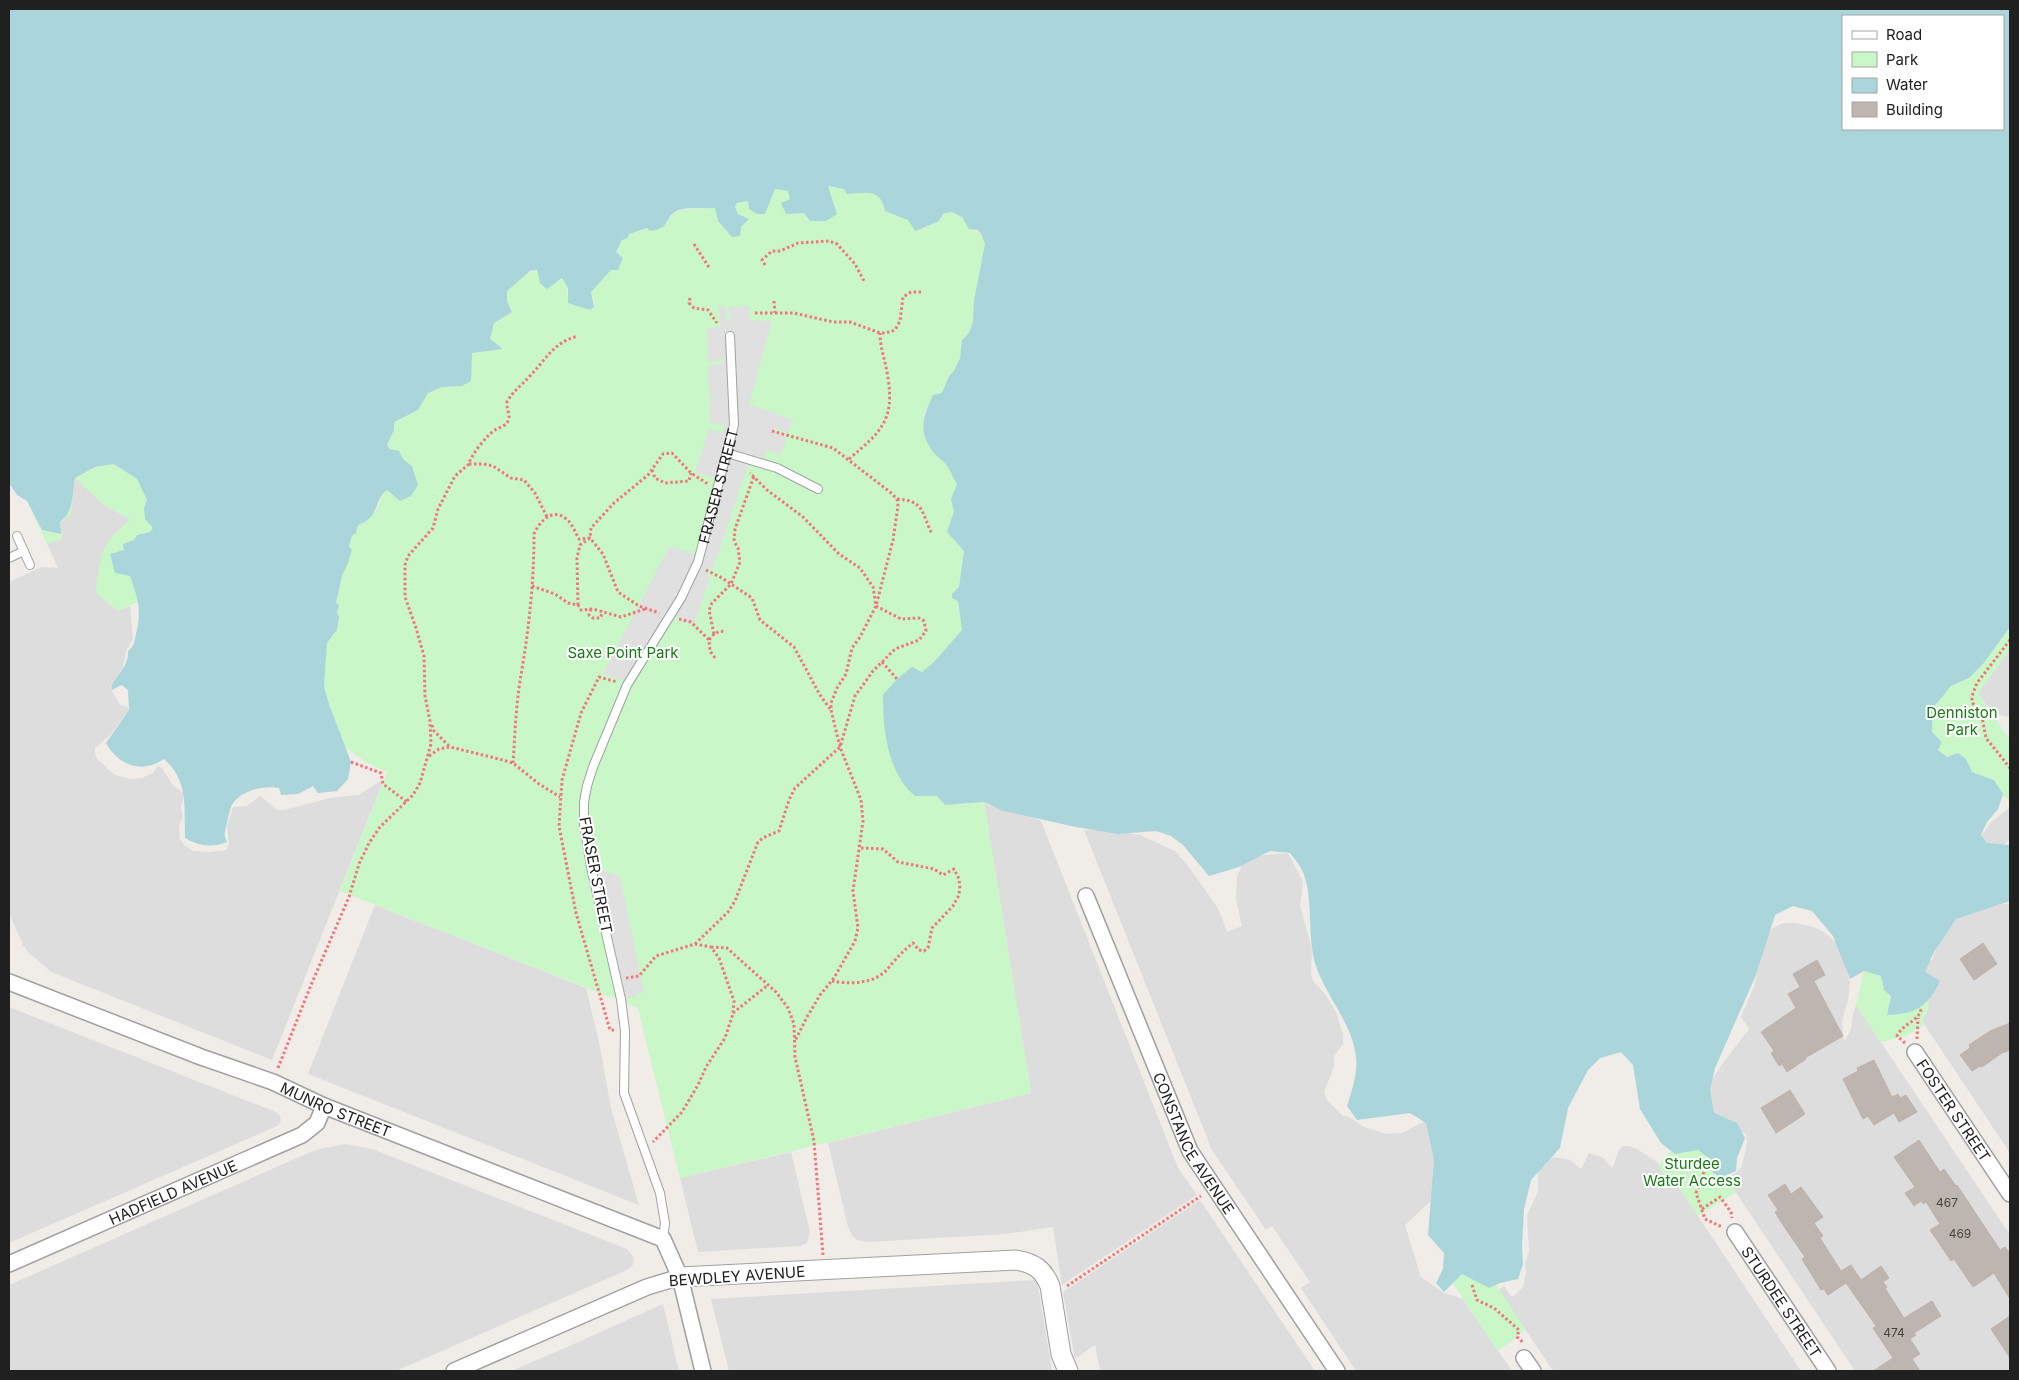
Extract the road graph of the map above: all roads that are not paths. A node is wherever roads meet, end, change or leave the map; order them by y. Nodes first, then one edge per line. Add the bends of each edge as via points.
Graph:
1 (730, 336) dead end
2 (727, 454) junction
3 (818, 489) dead end
4 (17, 536) dead end
5 (24, 551) junction
6 (9, 558) edge
7 (30, 565) dead end
8 (1086, 896) dead end
9 (9, 982) edge
10 (1915, 1052) dead end
11 (324, 1106) junction
12 (2010, 1194) edge
13 (1735, 1232) road end
14 (663, 1239) junction
15 (9, 1264) edge
16 (680, 1277) junction
17 (1524, 1358) dead end
18 (454, 1371) edge
19 (703, 1371) edge
20 (1068, 1371) edge
21 (1337, 1371) edge
22 (1533, 1371) edge
23 (1828, 1371) edge

1 - 2 lane, FRASER STREET via 734,425
2 - 3 lane via 777,468
2 - 14 lane, FRASER STREET via 697,566 627,685 593,767 584,802 591,867 622,999 624,1093 664,1207
4 - 5 lane
5 - 6 lane
5 - 7 lane
8 - 21 street, CONSTANCE AVENUE via 1190,1151
9 - 11 street, MUNRO STREET via 273,1082
10 - 12 street, FOSTER STREET
11 - 14 street, MUNRO STREET
11 - 15 street, HADFIELD AVENUE via 317,1123 302,1135
13 - 23 street, STURDEE STREET
14 - 16 street, FRASER STREET
16 - 18 street, BEWDLEY AVENUE via 647,1287
16 - 19 street, FRASER STREET
16 - 20 street, BEWDLEY AVENUE via 1016,1260 1031,1263 1046,1278 1061,1354
17 - 22 street

